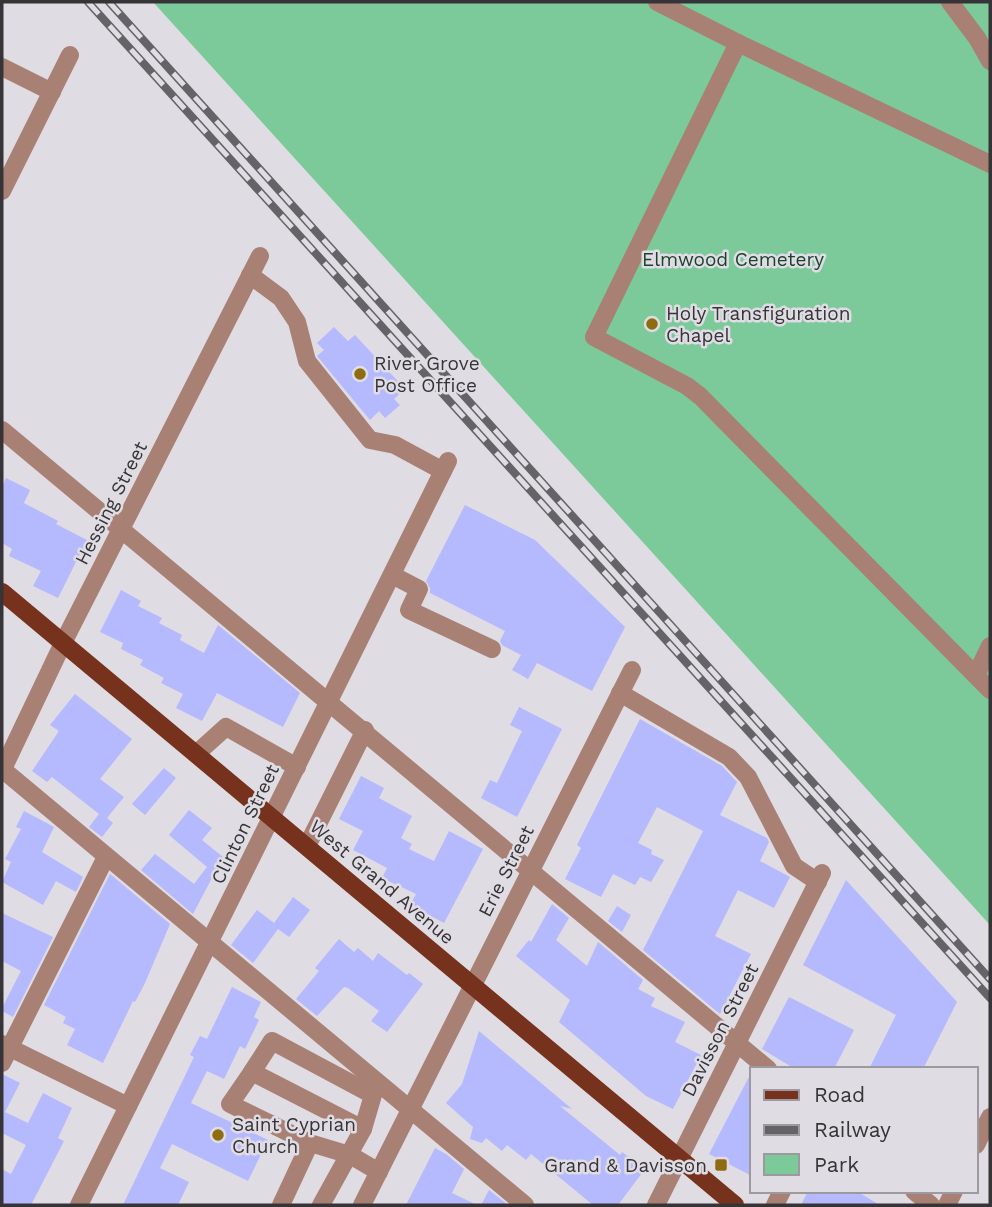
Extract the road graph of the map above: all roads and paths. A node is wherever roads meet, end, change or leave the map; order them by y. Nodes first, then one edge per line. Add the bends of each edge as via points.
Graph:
1 (657, 2) edge
2 (950, 2) edge
3 (984, 37) edge
4 (738, 43) junction
5 (70, 55) dead end
6 (990, 61) edge
7 (2, 67) edge
8 (52, 92) junction
9 (990, 164) edge
10 (2, 191) edge
11 (260, 256) dead end
12 (250, 275) junction
13 (2, 430) edge
14 (121, 529) junction
15 (392, 575) junction
16 (2, 592) edge
17 (63, 643) junction
18 (990, 646) edge
19 (492, 649) dead end
20 (632, 670) dead end
21 (976, 675) junction
22 (990, 690) edge
23 (620, 693) junction
24 (330, 701) junction
25 (365, 730) junction
26 (196, 754) junction
27 (297, 767) junction
28 (2, 770) edge
29 (272, 817) junction
30 (307, 846) junction
31 (106, 857) junction
32 (530, 870) junction
33 (209, 943) junction
34 (471, 985) junction
35 (737, 1043) junction
36 (4, 1052) edge
37 (766, 1067) edge
38 (252, 1072) junction
39 (128, 1106) junction
40 (410, 1109) junction
41 (990, 1117) edge
42 (363, 1129) junction
43 (978, 1141) edge
44 (310, 1143) junction
45 (350, 1155) junction
46 (679, 1159) junction
47 (379, 1172) junction
48 (916, 1193) edge
49 (520, 1203) edge
50 (79, 1205) edge
51 (281, 1205) edge
52 (321, 1205) edge
53 (362, 1205) edge
54 (656, 1205) edge
55 (734, 1205) edge
56 (931, 1205) edge

1 - 4 street
2 - 3 street
3 - 6 street
4 - 9 street
4 - 21 street via 594,337 700,396
5 - 8 street
7 - 8 street
8 - 10 street
11 - 12 street, Hessing Street
12 - 14 street, Hessing Street
12 - 15 street, Clinton Street via 281,298 297,322 307,361 370,440 446,466
13 - 14 street
14 - 17 street, Hessing Street
14 - 24 street
15 - 19 street via 419,589 410,610
15 - 24 street, Clinton Street
16 - 17 main road, West Grand Avenue
17 - 26 main road, West Grand Avenue
17 - 28 street, Hessing Street
18 - 21 street
20 - 23 street, Erie Street
21 - 22 street
23 - 32 street, Erie Street
23 - 35 street, Davisson Street via 729,757 748,777 794,866 820,877
24 - 25 street
24 - 27 street, Clinton Street
25 - 30 street
25 - 32 street
26 - 27 street via 226,726
26 - 29 main road, West Grand Avenue
27 - 29 street, Clinton Street
28 - 31 street
29 - 30 main road, West Grand Avenue
29 - 33 street, Clinton Street
30 - 34 main road, West Grand Avenue
31 - 33 street
31 - 36 street
32 - 34 street, Erie Street
32 - 35 street
33 - 39 street, Clinton Street
33 - 40 street
34 - 40 street, Erie Street
34 - 46 main road, West Grand Avenue
35 - 37 street
35 - 46 street, Davisson Street
36 - 39 street
38 - 42 street
38 - 42 street via 272,1041 373,1095
38 - 44 street via 230,1104
39 - 50 street, Clinton Street
40 - 47 street, Erie Street
40 - 49 street
41 - 43 street
42 - 45 street
44 - 45 street
44 - 51 street
45 - 47 street
45 - 52 street
46 - 54 street, Davisson Street
46 - 55 main road, West Grand Avenue
47 - 53 street, Erie Street
48 - 56 street

